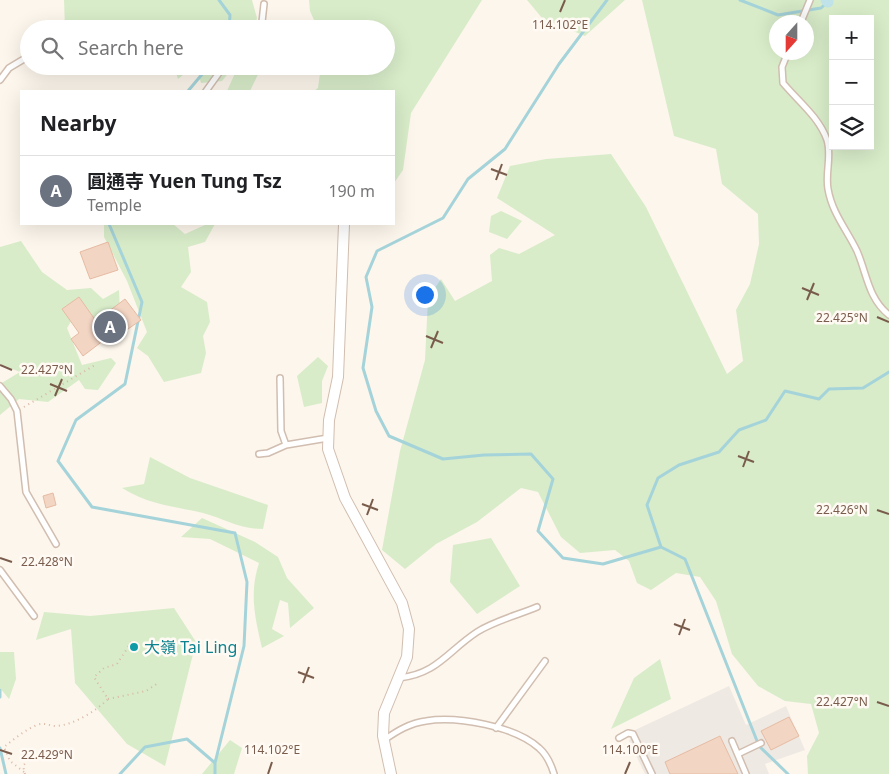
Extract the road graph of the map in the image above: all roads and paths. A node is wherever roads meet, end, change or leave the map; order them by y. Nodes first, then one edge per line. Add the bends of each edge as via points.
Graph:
1 (810, 0) edge
2 (264, 4) dead end
3 (804, 15) edge
4 (262, 20) edge
5 (785, 60) edge
6 (20, 61) edge
7 (218, 75) edge
8 (0, 80) edge
9 (207, 90) edge
10 (344, 225) edge
11 (889, 315) edge
12 (95, 365) dead end
13 (280, 378) dead end
14 (0, 386) edge
15 (17, 411) junction
16 (328, 438) junction
17 (286, 445) junction
18 (259, 454) dead end
19 (56, 544) dead end
20 (0, 570) edge
21 (537, 607) dead end
22 (34, 616) dead end
23 (132, 641) dead end
24 (544, 661) dead end
25 (396, 678) junction
26 (158, 682) dead end
27 (108, 699) junction
28 (496, 728) junction
29 (619, 738) dead end
30 (384, 740) junction
31 (732, 741) dead end
32 (761, 744) dead end
33 (738, 754) junction
34 (30, 758) dead end
35 (25, 773) edge
36 (391, 774) edge
37 (554, 774) edge
38 (652, 774) edge
39 (746, 774) edge

1 - 3 lane
2 - 4 lane
5 - 11 lane via 783,83 806,108 826,138 831,202 856,252 871,292
6 - 8 lane via 9,68
7 - 9 lane
10 - 16 street via 338,377
12 - 15 path
13 - 17 lane via 281,431
14 - 15 lane via 12,399
15 - 19 lane via 26,492
16 - 17 lane
16 - 25 street via 328,449 345,498 402,603 409,630 407,657
17 - 18 lane
20 - 22 lane
21 - 25 lane via 478,631 440,664 425,672 414,677
23 - 27 path via 117,664 104,668 94,677
24 - 28 lane
25 - 30 street via 384,713
26 - 27 path via 139,694
27 - 35 path via 88,715 56,726 38,724 4,747 10,761
28 - 30 lane via 455,719 425,721 406,726
28 - 37 lane via 538,746 551,762
29 - 38 lane via 632,734
30 - 36 street
31 - 33 lane
32 - 33 lane
33 - 39 lane
34 - 35 path via 22,766

